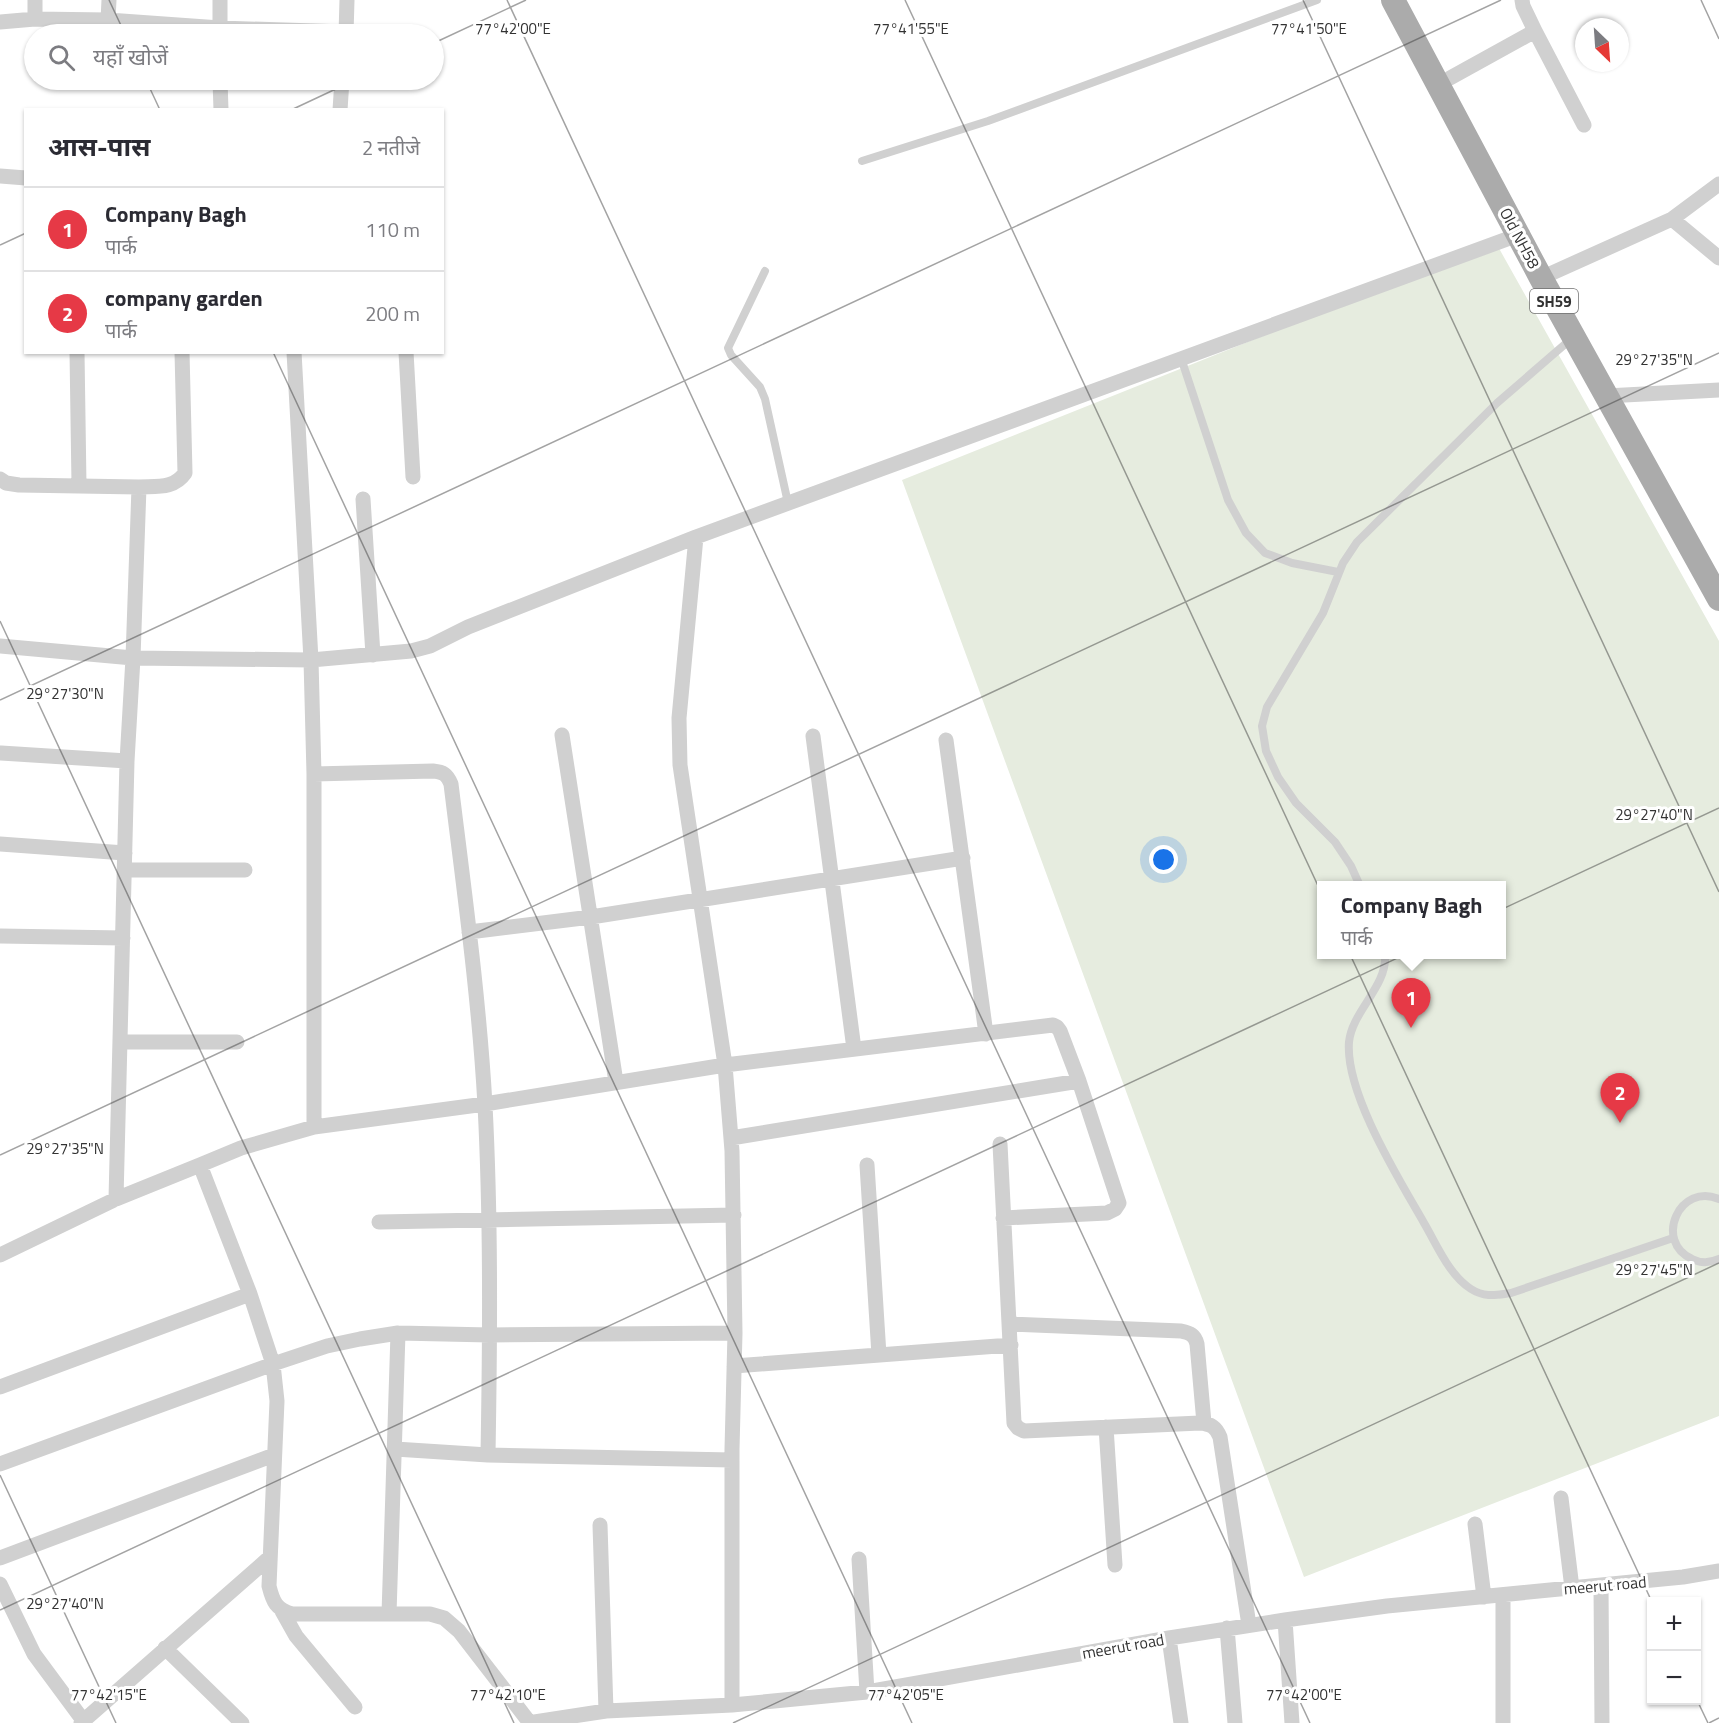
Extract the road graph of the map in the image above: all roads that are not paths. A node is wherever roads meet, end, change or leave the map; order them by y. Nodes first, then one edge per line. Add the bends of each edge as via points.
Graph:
1 (34, 0) edge
2 (109, 0) edge
3 (220, 0) edge
4 (347, 0) edge
5 (1317, 0) edge
6 (1393, 0) edge
7 (1408, 0) edge
8 (1522, 0) edge
9 (34, 19) junction
10 (108, 20) junction
11 (0, 22) edge
12 (149, 24) edge
13 (220, 24) edge
14 (346, 24) edge
15 (1535, 31) junction
16 (220, 90) edge
17 (341, 90) edge
18 (1452, 92) junction
19 (221, 108) edge
20 (340, 108) edge
21 (1584, 124) dead end
22 (862, 161) dead end
23 (0, 176) edge
24 (24, 178) edge
25 (1719, 184) edge
26 (1672, 219) junction
27 (1518, 235) junction
28 (1719, 258) edge
29 (765, 271) dead end
30 (1548, 275) junction
31 (1573, 337) junction
32 (77, 354) edge
33 (182, 354) edge
34 (294, 354) edge
35 (406, 354) edge
36 (1181, 358) junction
37 (1719, 390) edge
38 (1614, 395) junction
39 (413, 477) dead end
40 (0, 479) edge
41 (79, 485) junction
42 (139, 487) junction
43 (363, 499) dead end
44 (788, 503) junction
45 (696, 537) junction
46 (1719, 571) edge
47 (1338, 572) junction
48 (1719, 599) edge
49 (0, 645) edge
50 (374, 655) junction
51 (134, 658) junction
52 (311, 660) junction
53 (562, 735) dead end
54 (813, 736) dead end
55 (946, 740) dead end
56 (1, 753) edge
57 (127, 761) junction
58 (314, 774) junction
59 (0, 844) edge
60 (125, 853) junction
61 (963, 858) junction
62 (124, 870) junction
63 (245, 870) dead end
64 (832, 878) junction
65 (1358, 881) edge
66 (700, 899) junction
67 (591, 917) junction
68 (469, 932) junction
69 (0, 936) edge
70 (123, 938) junction
71 (1386, 959) edge
72 (986, 1034) junction
73 (120, 1042) junction
74 (237, 1042) dead end
75 (854, 1049) junction
76 (724, 1065) junction
77 (1079, 1081) junction
78 (616, 1082) junction
79 (485, 1104) junction
80 (314, 1127) junction
81 (731, 1138) junction
82 (1000, 1144) dead end
83 (200, 1164) junction
84 (867, 1165) dead end
85 (116, 1199) junction
86 (1719, 1199) edge
87 (734, 1215) junction
88 (1003, 1218) junction
89 (488, 1220) junction
90 (379, 1222) dead end
91 (1673, 1238) junction
92 (0, 1256) edge
93 (1719, 1259) edge
94 (250, 1294) junction
95 (1009, 1324) junction
96 (398, 1333) junction
97 (735, 1333) junction
98 (490, 1335) junction
99 (1011, 1345) junction
100 (879, 1355) junction
101 (273, 1364) junction
102 (734, 1366) junction
103 (0, 1387) edge
104 (1204, 1423) junction
105 (1106, 1427) junction
106 (394, 1449) junction
107 (274, 1455) junction
108 (488, 1455) junction
109 (732, 1460) junction
110 (0, 1464) edge
111 (1561, 1498) dead end
112 (1475, 1524) dead end
113 (600, 1525) dead end
114 (0, 1558) edge
115 (269, 1558) junction
116 (859, 1559) dead end
117 (1115, 1565) dead end
118 (1719, 1571) edge
119 (0, 1584) edge
120 (1601, 1585) junction
121 (1572, 1588) junction
122 (1503, 1595) junction
123 (1484, 1597) junction
124 (282, 1611) junction
125 (389, 1614) junction
126 (1286, 1620) junction
127 (1249, 1625) junction
128 (1227, 1628) junction
129 (1169, 1638) junction
130 (165, 1648) junction
131 (867, 1692) junction
132 (732, 1705) junction
133 (355, 1707) dead end
134 (606, 1711) junction
135 (83, 1722) edge
136 (242, 1723) edge
137 (529, 1723) edge
138 (1181, 1723) edge
139 (1235, 1723) edge
140 (1292, 1723) edge
141 (1503, 1723) edge
142 (1602, 1723) edge

1 - 9 street
2 - 10 street
3 - 13 street
4 - 14 street
5 - 22 lane via 1031,105
6 - 18 main road, Old NH58 / SH59
7 - 18 main road, Old NH58 / SH59
8 - 15 street
9 - 10 street
9 - 11 street
10 - 12 street
15 - 18 street
15 - 21 street
16 - 19 street
17 - 20 street
18 - 27 main road, Old NH58 / SH59
18 - 30 main road, Old NH58 / SH59
23 - 24 street
25 - 26 street
26 - 28 street
26 - 30 street
27 - 30 main road, Old NH58 / SH59
27 - 36 street
29 - 44 lane via 728,348 765,399
30 - 31 main road, Old NH58 / SH59
30 - 38 main road, Old NH58 / SH59
31 - 38 main road, Old NH58 / SH59
31 - 47 lane via 1497,403 1411,487 1357,542
32 - 41 street
33 - 42 street via 184,473 169,486
34 - 52 street
35 - 39 street
36 - 44 street
36 - 47 lane via 1228,500 1246,533 1265,553 1292,564
37 - 38 street
38 - 46 main road, Old NH58 / SH59
38 - 48 main road, Old NH58 / SH59
40 - 41 street via 19,485
41 - 42 street
42 - 51 street
43 - 50 street
44 - 45 street
45 - 50 street via 468,627 430,646
45 - 66 street via 679,742
47 - 65 lane via 1323,614 1267,707 1262,726 1266,751 1278,777 1335,842
49 - 51 street
50 - 52 street
51 - 52 street
51 - 57 street
52 - 58 street
53 - 67 street
54 - 64 street
55 - 61 street
56 - 57 street
57 - 60 street
58 - 68 street via 433,771 448,777
58 - 80 street
59 - 60 street
60 - 62 street
61 - 64 street
61 - 72 street
62 - 63 street
62 - 70 street
64 - 66 street
64 - 75 street
66 - 67 street
66 - 76 street
67 - 68 street
67 - 78 street
68 - 79 street
69 - 70 street
70 - 73 street
71 - 91 lane via 1349,1041 1351,1070 1385,1156 1459,1279 1487,1297 1511,1293
72 - 75 street
72 - 77 street via 1046,1025 1057,1027
73 - 74 street
73 - 85 street
75 - 76 street
76 - 78 street
76 - 81 street
77 - 81 street
77 - 88 street via 1119,1203 1107,1214
78 - 79 street
79 - 80 street
79 - 89 street
80 - 83 street
81 - 87 street
82 - 88 street
83 - 85 street
83 - 94 street
84 - 100 street
85 - 92 street
86 - 91 lane via 1702,1196 1682,1206 1675,1215
87 - 89 street
87 - 97 street
88 - 95 street
89 - 90 street
89 - 98 street
91 - 93 lane via 1685,1255 1694,1260
94 - 101 street
94 - 103 street
95 - 99 street
95 - 104 street via 1191,1334 1197,1344
96 - 98 street
96 - 101 street via 327,1346
96 - 106 street
97 - 98 street
97 - 102 street
98 - 108 street
99 - 100 street
99 - 105 street via 1013,1415 1018,1428 1024,1431
100 - 102 street
101 - 107 street via 277,1401
101 - 110 street
102 - 109 street
104 - 105 street
104 - 127 street via 1217,1430 1220,1437
105 - 117 street
106 - 108 street
106 - 125 street
107 - 114 street
107 - 115 street
108 - 109 street
109 - 132 street
111 - 121 street
112 - 123 street
113 - 134 street
115 - 124 street via 273,1603
115 - 130 street
116 - 131 street
118 - 120 street, meerut road
119 - 135 street via 34,1654
120 - 121 street, meerut road
120 - 142 street
121 - 122 street, meerut road
122 - 123 street, meerut road
122 - 141 street
123 - 126 street, meerut road
124 - 125 street via 302,1615
124 - 133 street via 296,1635
125 - 137 street via 430,1614 452,1623
126 - 127 street, meerut road
126 - 140 street
127 - 128 street, meerut road
128 - 129 street, meerut road
128 - 139 street
129 - 131 street, meerut road
129 - 138 street
130 - 135 street
130 - 136 street
131 - 132 street, meerut road
132 - 134 street, meerut road
134 - 137 street, meerut road

